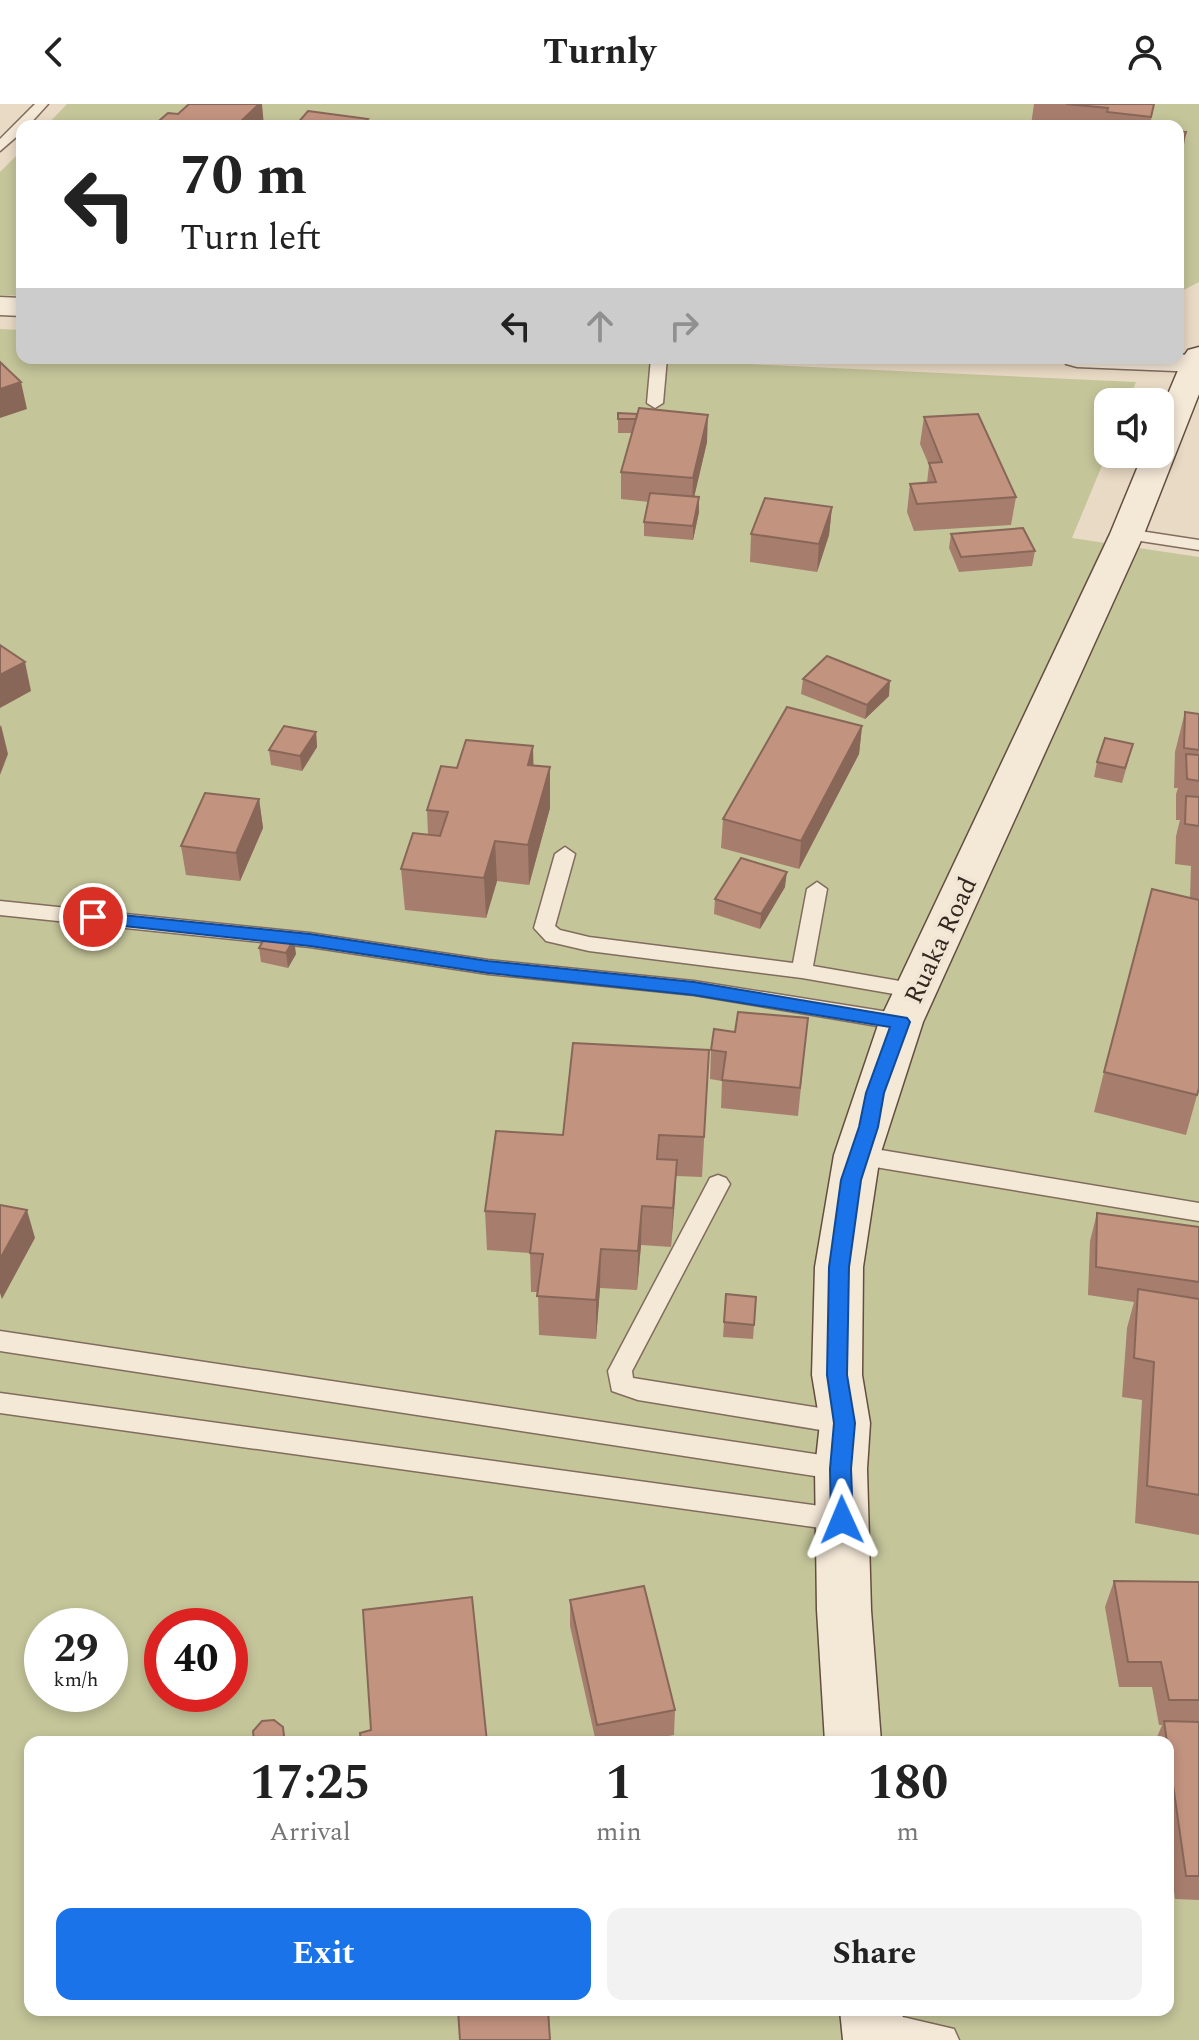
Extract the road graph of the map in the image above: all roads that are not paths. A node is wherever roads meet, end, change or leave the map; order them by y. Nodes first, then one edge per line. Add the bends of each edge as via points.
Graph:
1 (42, 104) edge
2 (26, 120) edge
3 (16, 131) edge
4 (0, 147) edge
5 (1197, 360) edge
6 (658, 364) edge
7 (655, 403) dead end
8 (1174, 416) edge
9 (1153, 468) edge
10 (1127, 534) junction
11 (1199, 545) edge
12 (565, 854) dead end
13 (817, 889) dead end
14 (0, 908) edge
15 (802, 971) junction
16 (909, 1007) junction
17 (857, 1155) junction
18 (718, 1184) dead end
19 (1199, 1212) edge
20 (0, 1341) edge
21 (0, 1403) edge
22 (845, 1423) junction
23 (841, 1469) junction
24 (842, 1520) junction
25 (853, 1736) edge
26 (872, 2025) edge
27 (943, 2040) edge

1 - 2 lane
3 - 4 lane
5 - 8 street, Ruaka Road
6 - 7 lane
9 - 10 street, Ruaka Road
10 - 11 lane
10 - 16 street, Ruaka Road
12 - 15 lane via 544,928 553,936
13 - 15 lane
14 - 16 lane via 310,940 488,967
15 - 16 lane
16 - 17 street, Ruaka Road
17 - 19 lane
17 - 22 street, Ruaka Road via 839,1267 837,1375
18 - 22 lane via 620,1371 621,1384
20 - 23 lane
21 - 24 lane
22 - 23 street, Ruaka Road
23 - 24 street, Ruaka Road
24 - 25 street, Ruaka Road
26 - 27 lane

